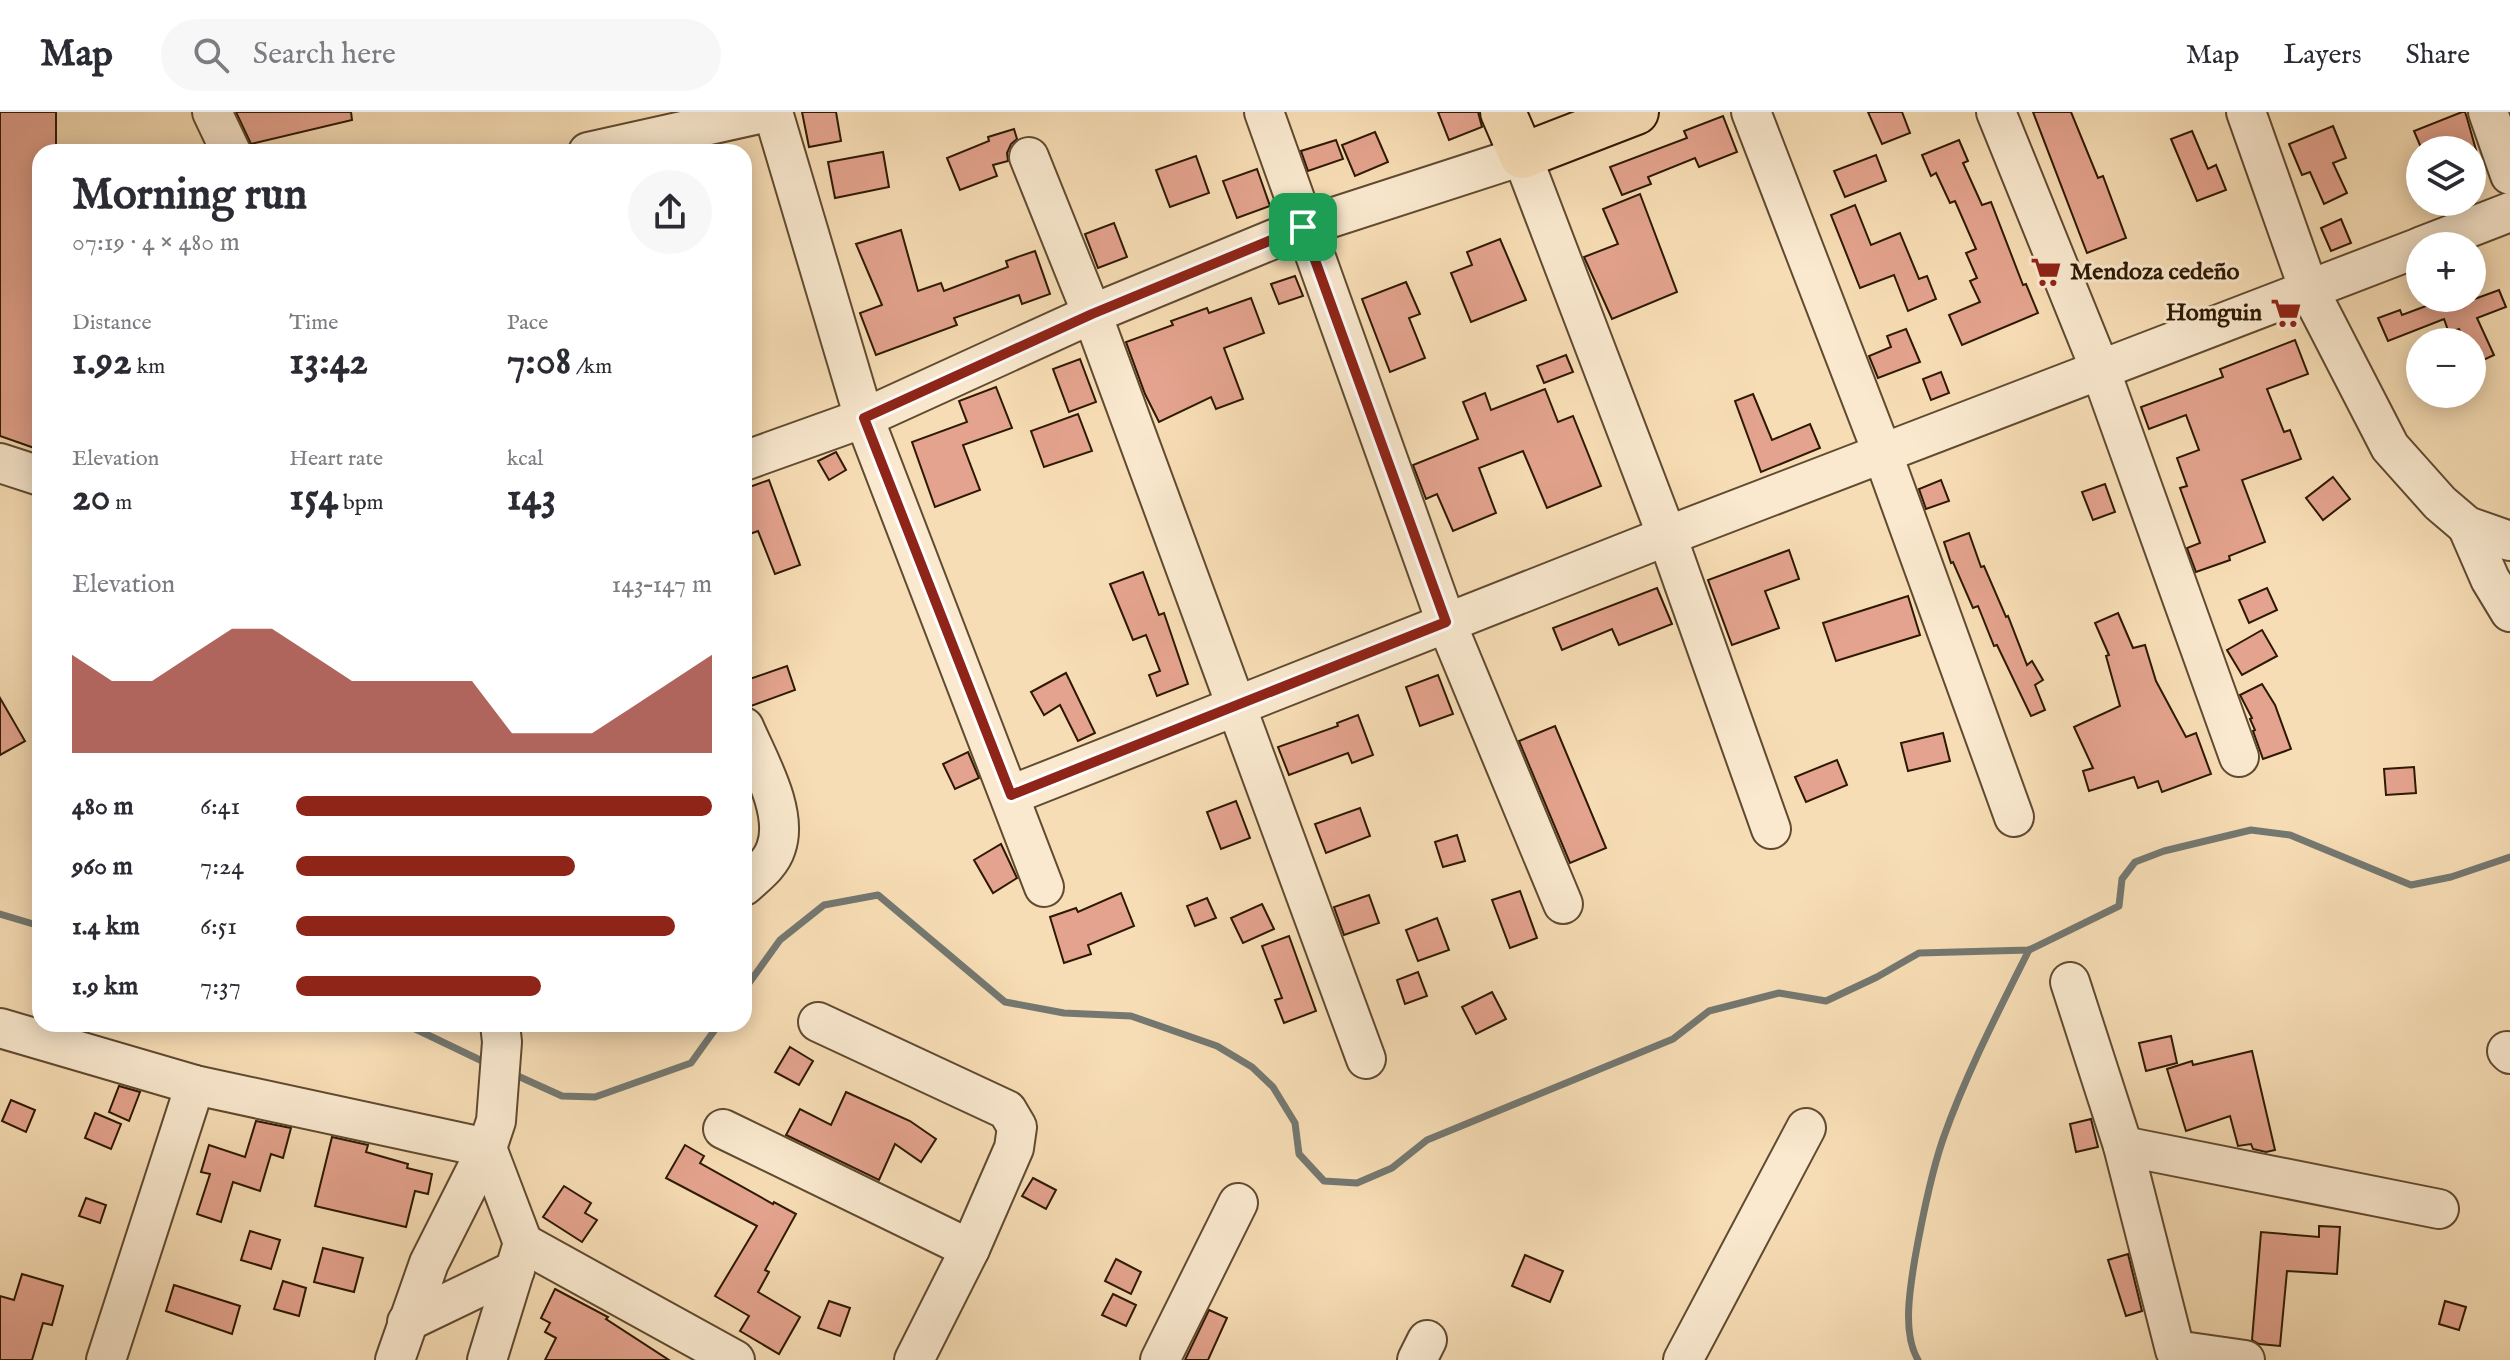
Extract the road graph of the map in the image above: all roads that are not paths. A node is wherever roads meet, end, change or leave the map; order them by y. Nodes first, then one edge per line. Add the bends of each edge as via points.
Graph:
1 (212, 112) edge
2 (770, 112) edge
3 (1264, 112) edge
4 (1503, 112) edge
5 (1636, 112) edge
6 (1751, 112) edge
7 (1996, 112) edge
8 (2246, 112) edge
9 (2488, 112) edge
10 (227, 144) edge
11 (624, 144) edge
12 (1522, 156) junction
13 (1029, 157) dead end
14 (2510, 175) edge
15 (2510, 212) edge
16 (1303, 227) junction
17 (2458, 232) edge
18 (2406, 252) edge
19 (2309, 290) junction
20 (1092, 314) junction
21 (2100, 369) junction
22 (864, 418) junction
23 (1882, 452) junction
24 (752, 458) edge
25 (0, 463) edge
26 (32, 473) edge
27 (2467, 526) junction
28 (1667, 536) junction
29 (2510, 541) edge
30 (2510, 612) edge
31 (1446, 622) junction
32 (1236, 705) junction
33 (752, 745) edge
34 (2239, 757) dead end
35 (1011, 795) junction
36 (2014, 817) dead end
37 (1771, 829) dead end
38 (752, 878) edge
39 (1044, 887) dead end
40 (1563, 904) dead end
41 (2070, 982) dead end
42 (818, 1022) dead end
43 (0, 1028) edge
44 (501, 1032) edge
45 (1366, 1059) dead end
46 (195, 1085) junction
47 (1806, 1128) dead end
48 (723, 1129) dead end
49 (2123, 1146) junction
50 (487, 1148) junction
51 (1238, 1203) dead end
52 (2439, 1209) dead end
53 (970, 1249) junction
54 (519, 1256) junction
55 (407, 1322) junction
56 (725, 1358) edge
57 (106, 1360) edge
58 (395, 1360) edge
59 (487, 1360) edge
60 (914, 1360) edge
61 (1160, 1360) edge
62 (1683, 1360) edge
63 (2245, 1360) edge

1 - 10 street
2 - 11 street
2 - 22 street
3 - 16 street
4 - 12 main road
5 - 12 main road
6 - 23 street
7 - 21 street
8 - 19 street
9 - 14 street
12 - 16 street
12 - 28 street
13 - 20 street
15 - 17 street
16 - 20 street
16 - 31 street
18 - 19 street
19 - 21 street
19 - 27 street via 2390,447
20 - 22 street
20 - 32 street
21 - 23 street
21 - 34 street
22 - 24 street
22 - 35 street
23 - 28 street
23 - 36 street
25 - 26 street
27 - 29 street
27 - 30 street
28 - 31 street
28 - 37 street
31 - 32 street
31 - 40 street
32 - 35 street
32 - 45 street
33 - 38 street via 780,826 776,848
35 - 39 street
41 - 49 street
42 - 53 street via 1007,1110 1017,1127 1014,1148
43 - 46 street
44 - 50 street via 500,1091
46 - 50 street
46 - 57 street
47 - 62 street
48 - 53 street
49 - 52 street
49 - 63 street via 2175,1350
50 - 54 street
50 - 55 street via 429,1263
51 - 61 street
53 - 60 street
54 - 55 street
54 - 56 street
54 - 59 street
55 - 58 street

